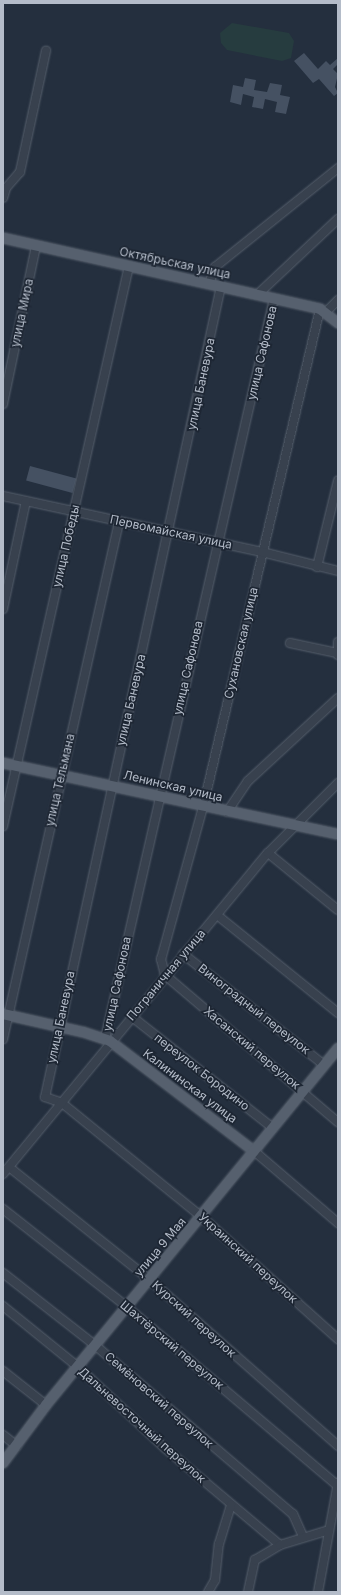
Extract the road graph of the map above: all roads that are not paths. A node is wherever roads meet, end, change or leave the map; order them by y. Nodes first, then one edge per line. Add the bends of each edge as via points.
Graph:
1 (46, 50) dead end
2 (338, 168) edge
3 (3, 198) edge
4 (338, 219) edge
5 (3, 238) edge
6 (36, 246) junction
7 (129, 266) junction
8 (209, 284) junction
9 (221, 286) junction
10 (256, 295) junction
11 (274, 298) junction
12 (338, 300) edge
13 (323, 311) junction
14 (338, 323) edge
15 (3, 404) edge
16 (338, 481) edge
17 (3, 496) edge
18 (26, 501) junction
19 (74, 512) junction
20 (119, 522) junction
21 (169, 533) junction
22 (218, 542) junction
23 (262, 552) junction
24 (317, 567) junction
25 (338, 571) edge
26 (3, 609) edge
27 (338, 642) edge
28 (290, 643) dead end
29 (337, 654) edge
30 (338, 698) edge
31 (3, 763) edge
32 (16, 766) junction
33 (61, 775) junction
34 (338, 783) edge
35 (112, 786) junction
36 (158, 796) junction
37 (204, 807) junction
38 (227, 812) junction
39 (3, 826) edge
40 (293, 826) junction
41 (338, 834) edge
42 (268, 853) junction
43 (338, 910) edge
44 (217, 916) junction
45 (183, 954) junction
46 (165, 975) junction
47 (338, 1012) edge
48 (5, 1014) edge
49 (131, 1016) junction
50 (59, 1027) junction
51 (3, 1039) edge
52 (107, 1040) junction
53 (338, 1048) edge
54 (324, 1065) junction
55 (303, 1092) junction
56 (62, 1103) junction
57 (338, 1122) edge
58 (273, 1128) junction
59 (254, 1151) junction
60 (9, 1166) junction
61 (3, 1174) edge
62 (3, 1209) edge
63 (202, 1217) junction
64 (338, 1223) edge
65 (3, 1273) edge
66 (150, 1280) junction
67 (3, 1306) edge
68 (128, 1307) junction
69 (338, 1339) edge
70 (96, 1346) junction
71 (78, 1367) junction
72 (3, 1371) edge
73 (46, 1405) junction
74 (3, 1435) edge
75 (16, 1446) junction
76 (338, 1446) edge
77 (3, 1463) edge
78 (338, 1484) edge
79 (231, 1505) junction
80 (329, 1530) junction
81 (303, 1536) junction
82 (280, 1545) junction
83 (208, 1592) edge
84 (248, 1592) edge
85 (318, 1592) edge

1 - 3 street via 20,172 6,188
2 - 8 street via 215,266
4 - 10 street
5 - 6 main road, Октябрьская улица
6 - 7 main road, Октябрьская улица
6 - 15 street, улица Мира
7 - 8 main road, Октябрьская улица
7 - 19 street, улица Победы
8 - 9 main road, Октябрьская улица
9 - 10 main road, Октябрьская улица
9 - 21 street, улица Баневура
10 - 11 main road, Октябрьская улица
11 - 13 main road, Октябрьская улица
11 - 22 street, улица Сафонова
12 - 13 street
13 - 14 main road, Октябрьская улица
13 - 23 street, Сухановская улица
16 - 24 street
17 - 18 street, Первомайская улица
18 - 19 street, Первомайская улица
18 - 26 street
19 - 20 street, Первомайская улица
19 - 32 street, улица Победы
20 - 21 street, Первомайская улица
20 - 33 street, улица Тельмана
21 - 22 street, Первомайская улица
21 - 35 street, улица Баневура
22 - 23 street, Первомайская улица
22 - 36 street, улица Сафонова
23 - 24 street, Первомайская улица
23 - 37 street, Сухановская улица
24 - 25 street, Первомайская улица
27 - 29 street
28 - 29 street
30 - 38 street via 248,781
31 - 32 main road, Ленинская улица
32 - 33 main road, Ленинская улица
32 - 39 street, улица Победы
33 - 35 main road, Ленинская улица
33 - 48 street, улица Тельмана
34 - 40 street, Пограничная улица
35 - 36 main road, Ленинская улица
35 - 50 street, улица Баневура
36 - 37 main road, Ленинская улица
36 - 52 street, улица Сафонова
37 - 38 main road, Ленинская улица
37 - 46 street, Сухановская улица via 161,959
38 - 40 main road, Ленинская улица
40 - 41 main road, Ленинская улица
40 - 42 street, Пограничная улица
42 - 43 street
42 - 44 street, Пограничная улица
44 - 45 street, Пограничная улица
44 - 47 street
45 - 46 street, Пограничная улица
45 - 54 street, Виноградный переулок
46 - 49 street, Пограничная улица
46 - 55 street, Хасанский переулок
48 - 50 main road, Калининская улица
48 - 51 street, улица Тельмана
49 - 52 street, Пограничная улица
49 - 58 street, переулок Бородино
50 - 52 main road, Калининская улица
50 - 56 street, улица Баневура via 45,1097
52 - 56 street, Пограничная улица
52 - 59 main road, Калининская улица
53 - 54 main road, улица 9 Мая
54 - 55 main road, улица 9 Мая
55 - 57 street, Хасанский переулок
55 - 58 main road, улица 9 Мая
56 - 60 street, Пограничная улица
56 - 63 street, Украинский переулок
58 - 59 main road, улица 9 Мая
59 - 63 main road, улица 9 Мая
59 - 64 street, Калининская улица
60 - 61 street, Пограничная улица
60 - 66 street, Курский переулок
62 - 68 street, Шахтёрский переулок
63 - 66 main road, улица 9 Мая
63 - 69 street, Украинский переулок
65 - 70 street, Семёновский переулок
66 - 68 main road, улица 9 Мая
66 - 76 street, Курский переулок
67 - 71 street, Дальневосточный переулок
68 - 70 main road, улица 9 Мая
68 - 78 street, Шахтёрский переулок
70 - 71 main road, улица 9 Мая
70 - 81 street, Семёновский переулок via 293,1514
71 - 73 main road, улица 9 Мая
71 - 79 street, Дальневосточный переулок
72 - 73 street
73 - 75 main road, улица 9 Мая
74 - 75 street
75 - 77 main road, улица 9 Мая
78 - 80 street
79 - 82 street, Дальневосточный переулок
79 - 83 street via 224,1522 216,1575
80 - 81 street
80 - 85 street
81 - 82 street
82 - 84 street via 255,1560

